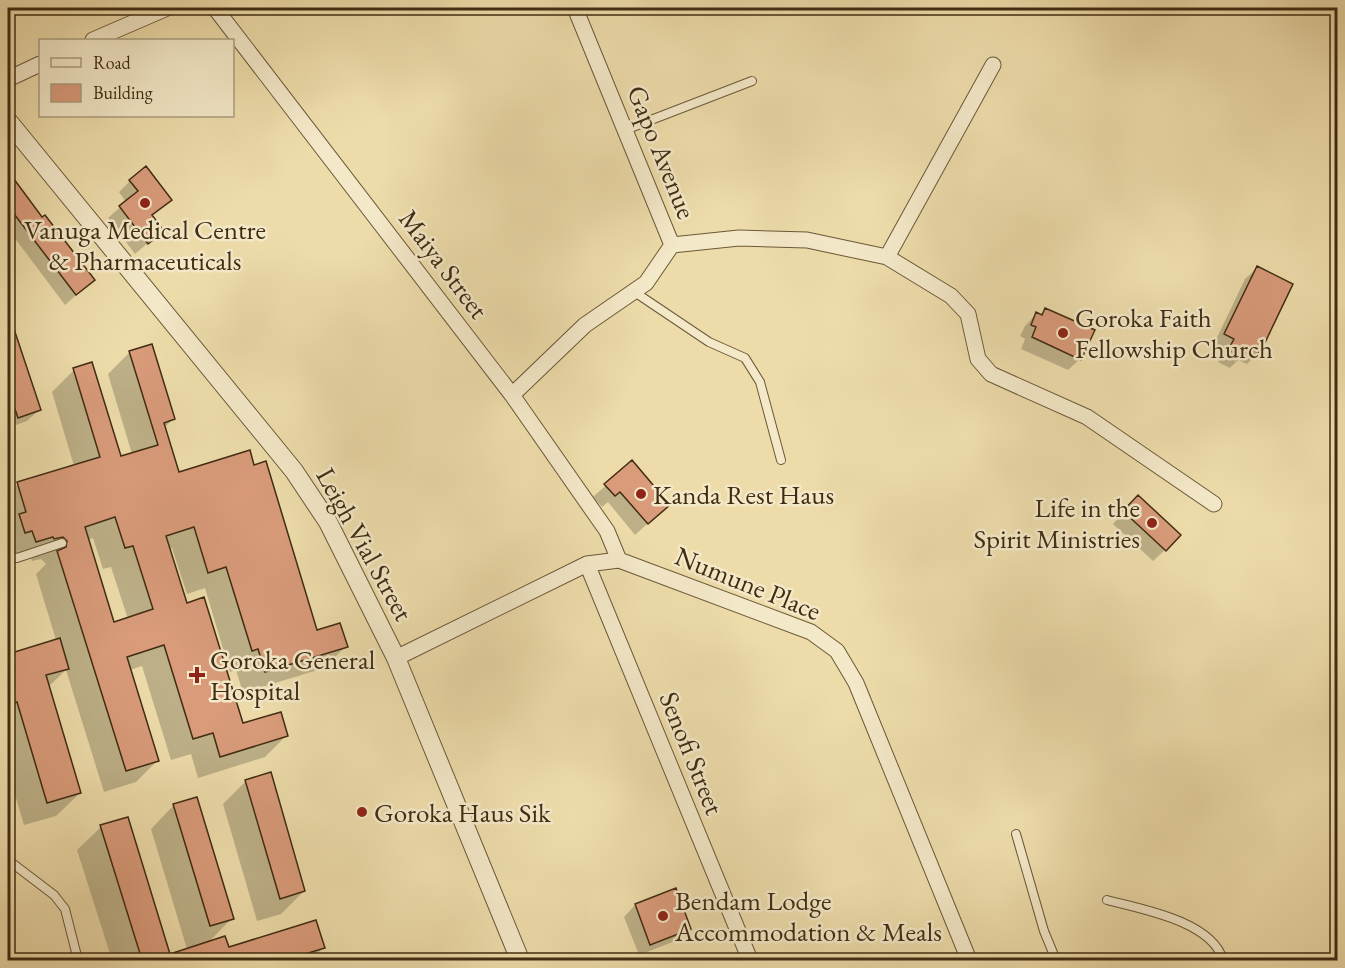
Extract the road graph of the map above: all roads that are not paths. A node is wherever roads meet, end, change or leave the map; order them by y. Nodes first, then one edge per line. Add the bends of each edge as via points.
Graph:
1 (167, 8) edge
2 (214, 8) edge
3 (575, 8) edge
4 (95, 39) edge
5 (39, 64) edge
6 (993, 65) dead end
7 (8, 79) edge
8 (752, 81) dead end
9 (8, 121) edge
10 (625, 130) junction
11 (672, 245) junction
12 (888, 257) junction
13 (633, 291) junction
14 (512, 395) junction
15 (780, 460) dead end
16 (1214, 504) dead end
17 (62, 543) dead end
18 (8, 556) edge
19 (619, 560) junction
20 (587, 564) junction
21 (396, 658) junction
22 (1016, 834) dead end
23 (8, 860) edge
24 (1107, 900) dead end
25 (78, 960) edge
26 (520, 960) edge
27 (750, 960) edge
28 (969, 960) edge
29 (1056, 960) edge
30 (1223, 960) edge

1 - 4 street
2 - 14 street, Maiya Street
3 - 10 street, Gapo Avenue
5 - 7 street
6 - 12 street
8 - 10 lane
9 - 21 street, Leigh Vial Street via 294,471 328,522
10 - 11 street, Gapo Avenue
11 - 12 street via 739,238 807,240
11 - 13 street, Gapo Avenue via 646,283
12 - 16 street via 951,296 968,314 978,359 991,374 1087,417
13 - 14 street, Gapo Avenue via 585,325
13 - 15 lane via 709,342 745,358 760,382
14 - 19 street, Maiya Street via 606,531
17 - 18 lane via 17,558
19 - 20 street, Numune Place
19 - 28 street, Numune Place via 811,632 837,651 856,684
20 - 21 street, Numune Place
20 - 27 street, Senofi Street
21 - 26 street, Leigh Vial Street
22 - 29 lane
23 - 25 lane via 54,895 65,909
24 - 30 lane via 1169,916 1208,938

